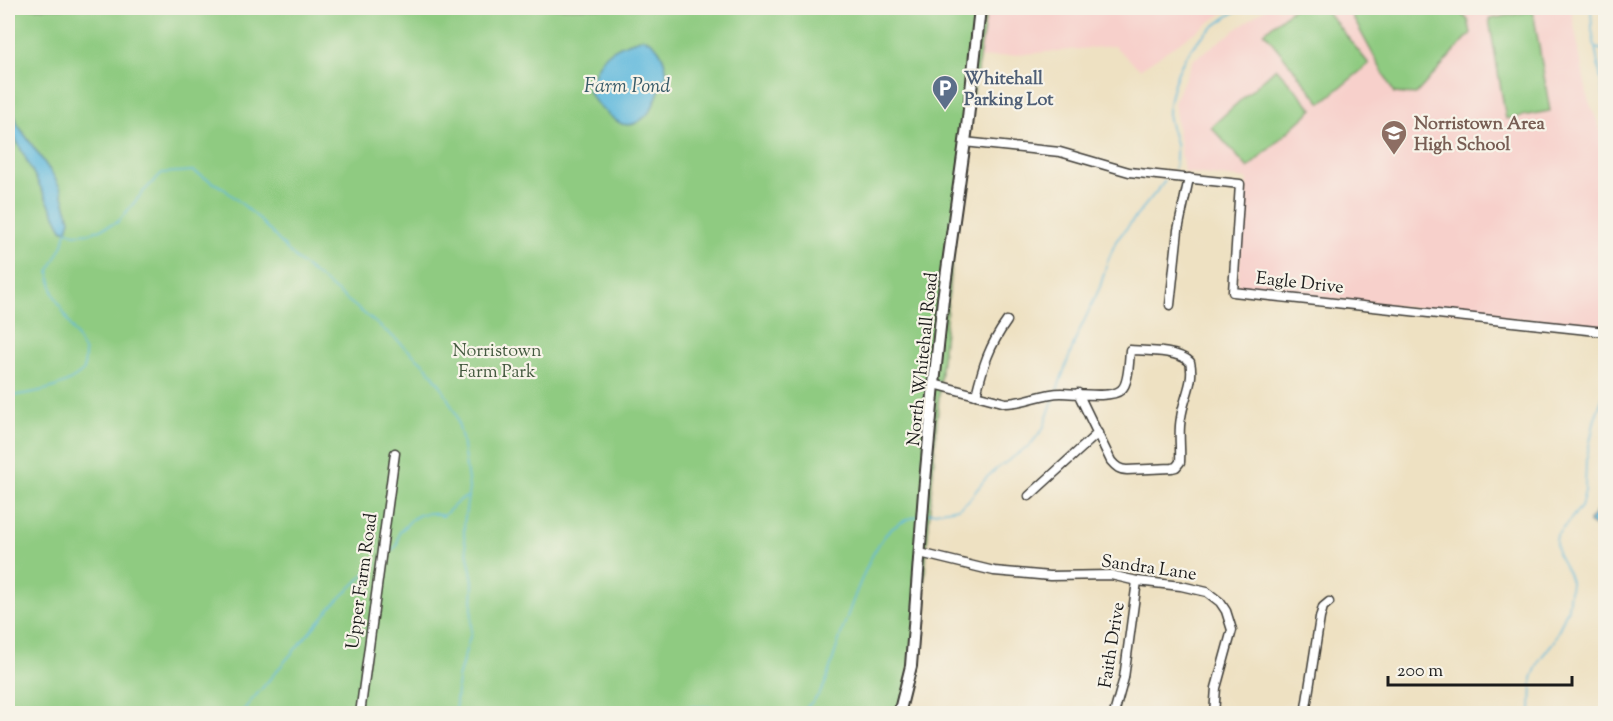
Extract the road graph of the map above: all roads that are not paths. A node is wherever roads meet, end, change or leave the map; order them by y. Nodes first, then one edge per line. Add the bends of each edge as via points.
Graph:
1 (980, 8) edge
2 (964, 142) junction
3 (1189, 178) junction
4 (1170, 305) dead end
5 (1007, 321) dead end
6 (1605, 332) edge
7 (934, 384) junction
8 (1078, 393) junction
9 (976, 395) junction
10 (1098, 433) junction
11 (395, 453) dead end
12 (1029, 496) dead end
13 (920, 553) junction
14 (1137, 580) junction
15 (1329, 602) dead end
16 (360, 714) edge
17 (899, 714) edge
18 (1023, 714) edge
19 (1044, 714) edge
20 (1114, 714) edge
21 (1214, 714) edge
22 (1305, 714) edge

1 - 2 main road, North Whitehall Road
2 - 3 street, Eagle Drive via 1049,150 1129,172
2 - 7 main road, North Whitehall Road
3 - 4 street via 1178,231
3 - 6 street, Eagle Drive via 1240,184 1233,292
5 - 9 street via 982,369
7 - 9 street
7 - 13 main road, North Whitehall Road
8 - 9 street via 1058,393 1018,403
8 - 10 street
8 - 10 street via 1122,390 1130,350 1174,354 1190,362 1190,386 1180,419 1180,462 1176,467 1121,470
10 - 12 street
11 - 16 street, Upper Farm Road
13 - 14 street, Sandra Lane via 993,571 1050,576 1111,575
13 - 17 main road, North Whitehall Road via 911,666
14 - 20 street, Faith Drive via 1124,678
14 - 21 street, Sandra Lane via 1200,590 1213,596 1226,611 1233,630 1216,688
15 - 22 street via 1320,618
18 - 19 street

